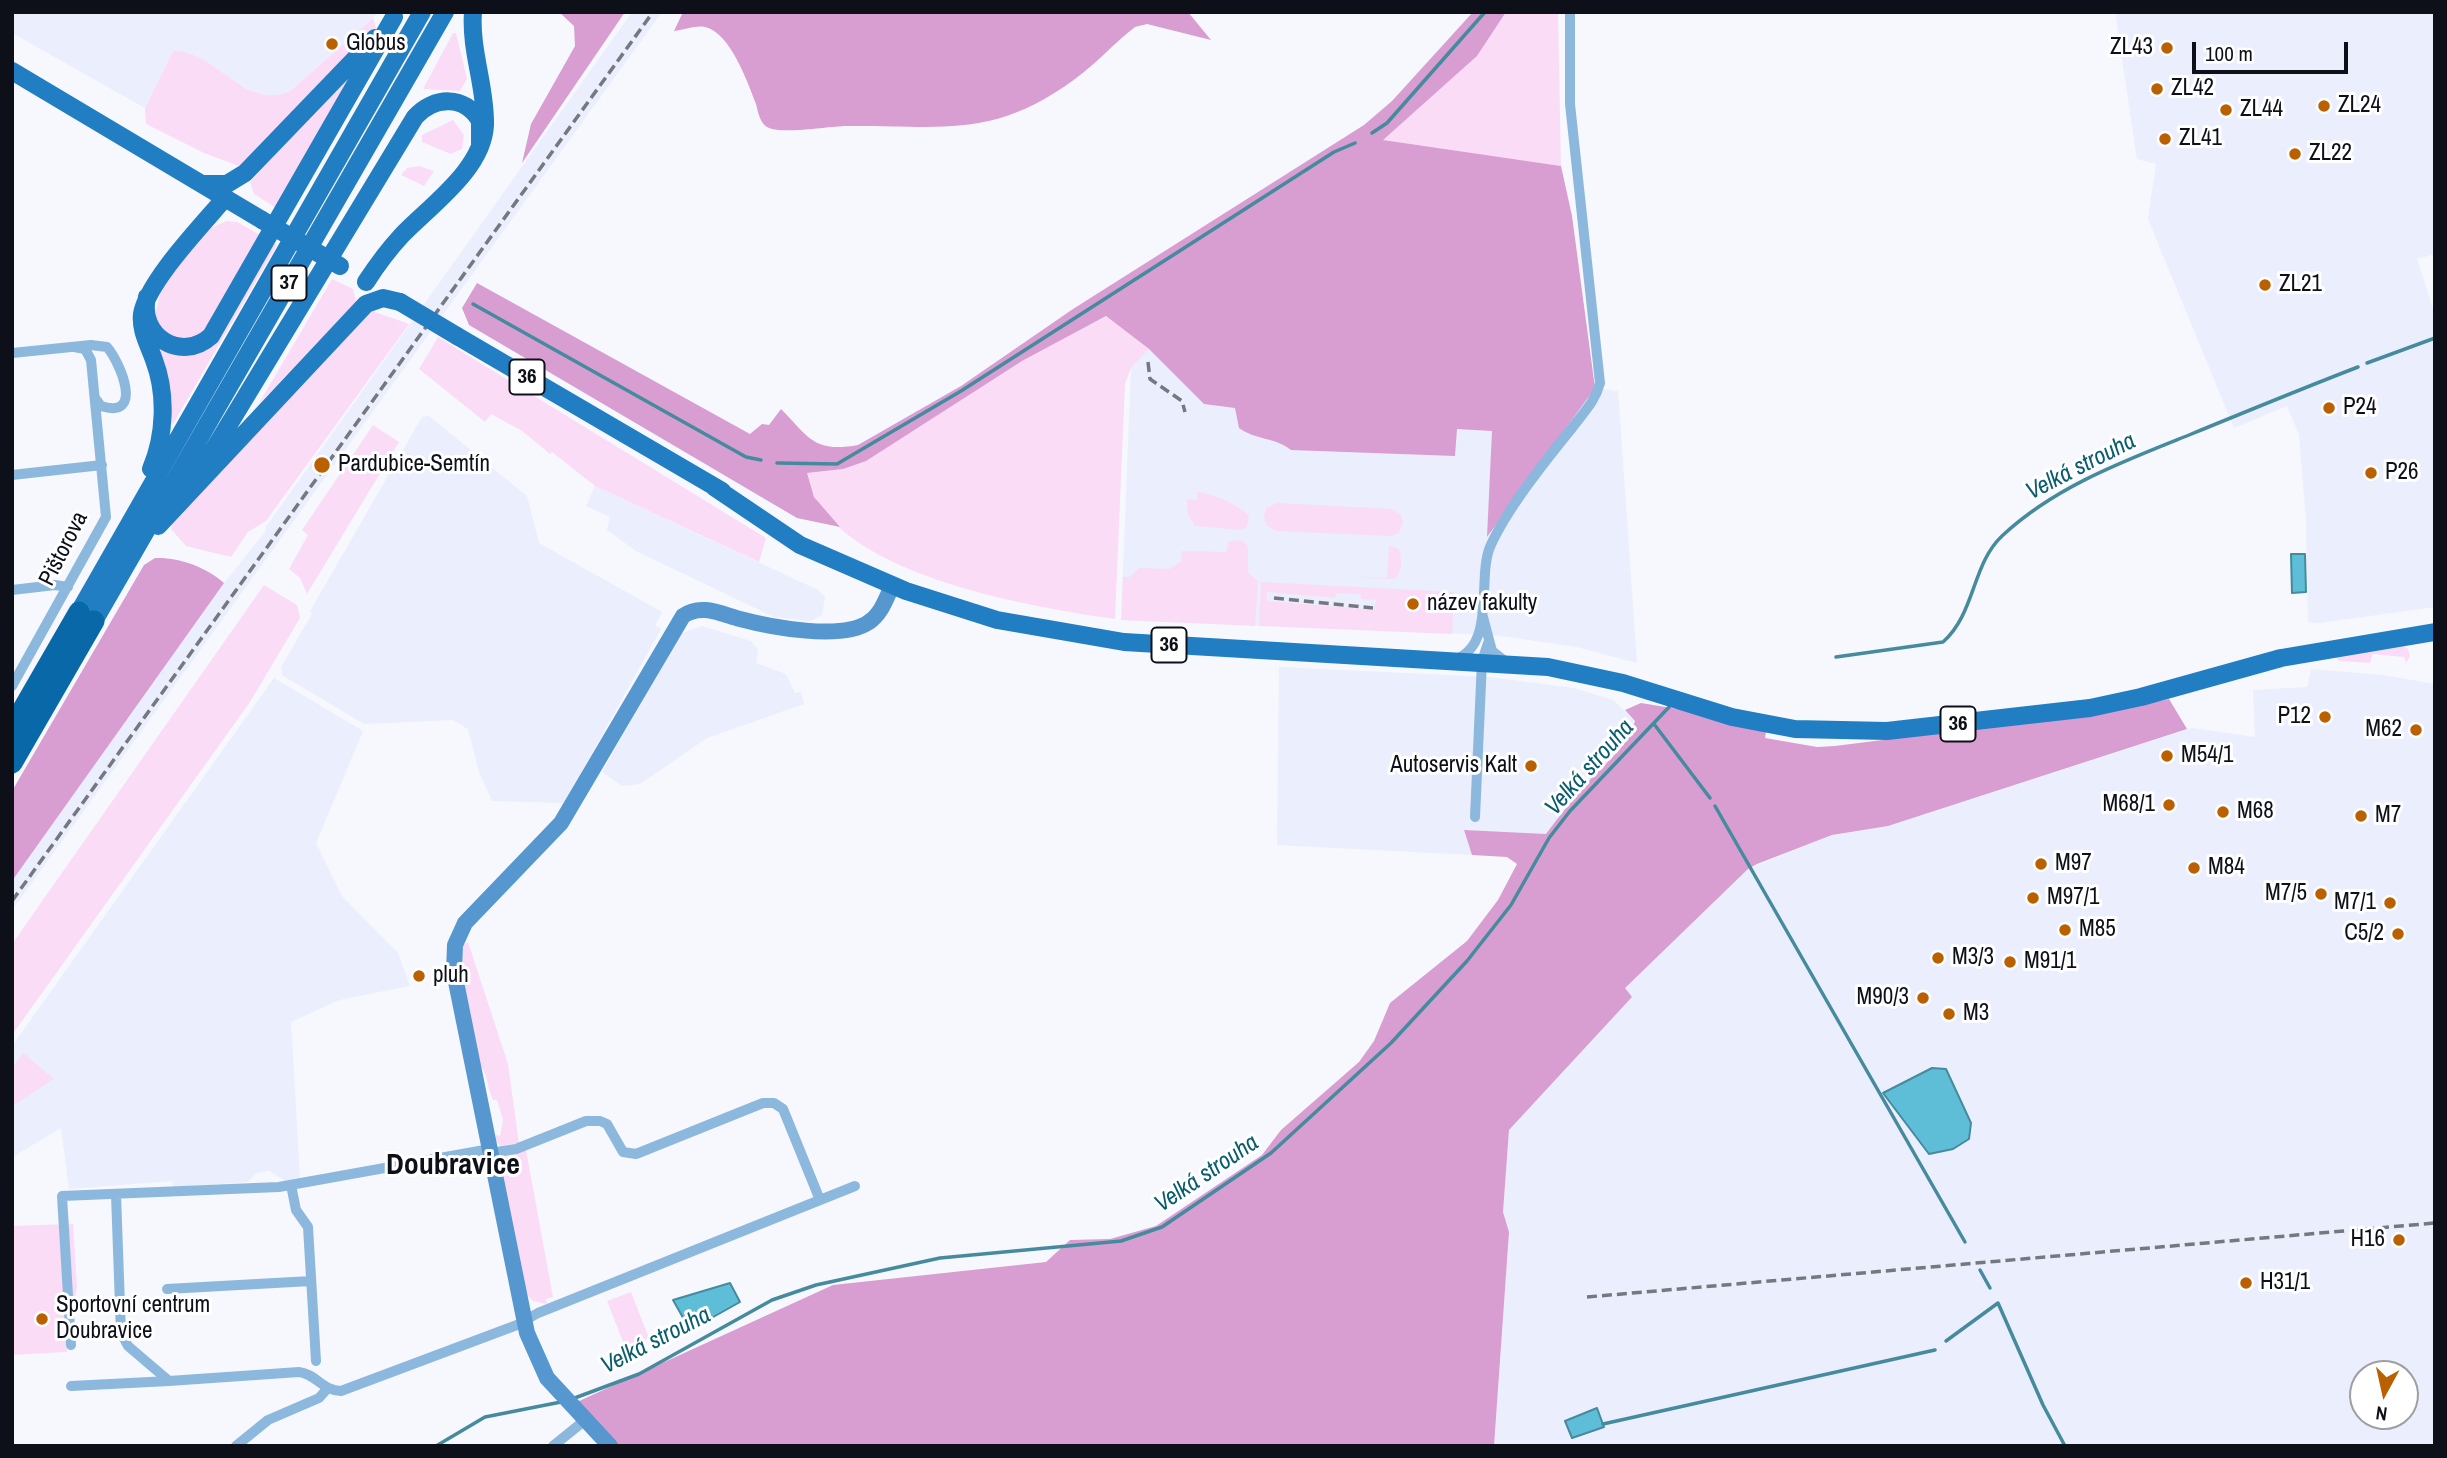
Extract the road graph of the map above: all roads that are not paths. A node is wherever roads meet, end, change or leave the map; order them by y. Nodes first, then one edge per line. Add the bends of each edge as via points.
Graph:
1 (422, 12) edge
2 (445, 12) edge
3 (473, 12) edge
4 (1570, 12) edge
5 (397, 15) edge
6 (12, 71) edge
7 (480, 148) junction
8 (196, 181) junction
9 (225, 198) junction
10 (206, 221) junction
11 (366, 282) junction
12 (148, 297) junction
13 (400, 302) junction
14 (74, 347) junction
15 (12, 353) edge
16 (94, 395) junction
17 (102, 465) junction
18 (12, 475) edge
19 (188, 492) junction
20 (125, 549) junction
21 (892, 586) junction
22 (68, 587) junction
23 (12, 590) edge
24 (1483, 609) junction
25 (87, 616) junction
26 (2435, 632) edge
27 (1475, 642) junction
28 (1488, 643) junction
29 (1453, 660) junction
30 (1482, 661) junction
31 (1509, 663) junction
32 (12, 686) edge
33 (12, 728) edge
34 (12, 763) edge
35 (1475, 817) dead end
36 (490, 1151) junction
37 (291, 1185) junction
38 (855, 1186) dead end
39 (116, 1195) junction
40 (820, 1200) junction
41 (311, 1281) junction
42 (167, 1289) dead end
43 (523, 1322) junction
44 (71, 1346) dead end
45 (316, 1360) dead end
46 (169, 1381) junction
47 (71, 1386) dead end
48 (327, 1389) junction
49 (584, 1421) junction
50 (236, 1446) edge
51 (553, 1446) edge
52 (610, 1446) edge

1 - 20 main road, 37
2 - 20 main road, 37
3 - 7 main road via 474,52 485,117
4 - 24 street via 1570,104 1600,383 1589,408 1492,542
5 - 8 main road via 242,176 223,185
5 - 12 main road via 211,336 190,348 164,342 147,320
6 - 8 main road, 36
7 - 11 main road
7 - 19 main road via 480,121 466,106 440,102 415,117
8 - 9 main road, 36
8 - 10 main road via 207,200
9 - 10 main road
9 - 11 main road, 36, bridge
10 - 12 main road
11 - 13 main road, 36
12 - 20 main road via 142,323 159,377 161,431
13 - 19 main road via 383,298 366,304
13 - 21 main road, 36, bridge via 713,487 781,534
14 - 15 street
14 - 16 street, Pištorova via 89,354
14 - 16 street via 107,347 125,380 126,397 117,407 102,407
16 - 17 street, Pištorova
17 - 18 street
17 - 22 street, Pištorova via 104,522
19 - 20 main road
20 - 25 main road, 37
21 - 29 main road, 36 via 980,616 1111,641
21 - 36 street via 875,618 848,630 765,624 708,610 690,612 677,623 561,823 470,918 457,938 454,972
22 - 23 street
22 - 32 street, Pištorova
24 - 27 street
24 - 28 street
25 - 33 highway, 37
25 - 34 highway, 37
26 - 31 main road, 36 via 2281,658 2115,703 1852,732 1795,729 1732,717 1582,673
27 - 29 street
27 - 30 street
28 - 30 street
28 - 31 street via 1494,654
29 - 30 main road, 36
30 - 31 main road, 36
30 - 35 street
36 - 37 street
36 - 40 street via 516,1149 593,1120 607,1124 623,1152 636,1154 774,1103 783,1109
36 - 43 street
37 - 39 street
37 - 41 street via 296,1210 308,1227
38 - 40 street
39 - 44 street via 62,1196
39 - 46 street via 122,1338
40 - 43 street
41 - 42 street
41 - 45 street
43 - 48 street via 350,1389
43 - 49 street via 536,1359
46 - 47 street
46 - 48 street via 299,1372
48 - 50 street via 319,1398 268,1420
49 - 51 street
49 - 52 street

